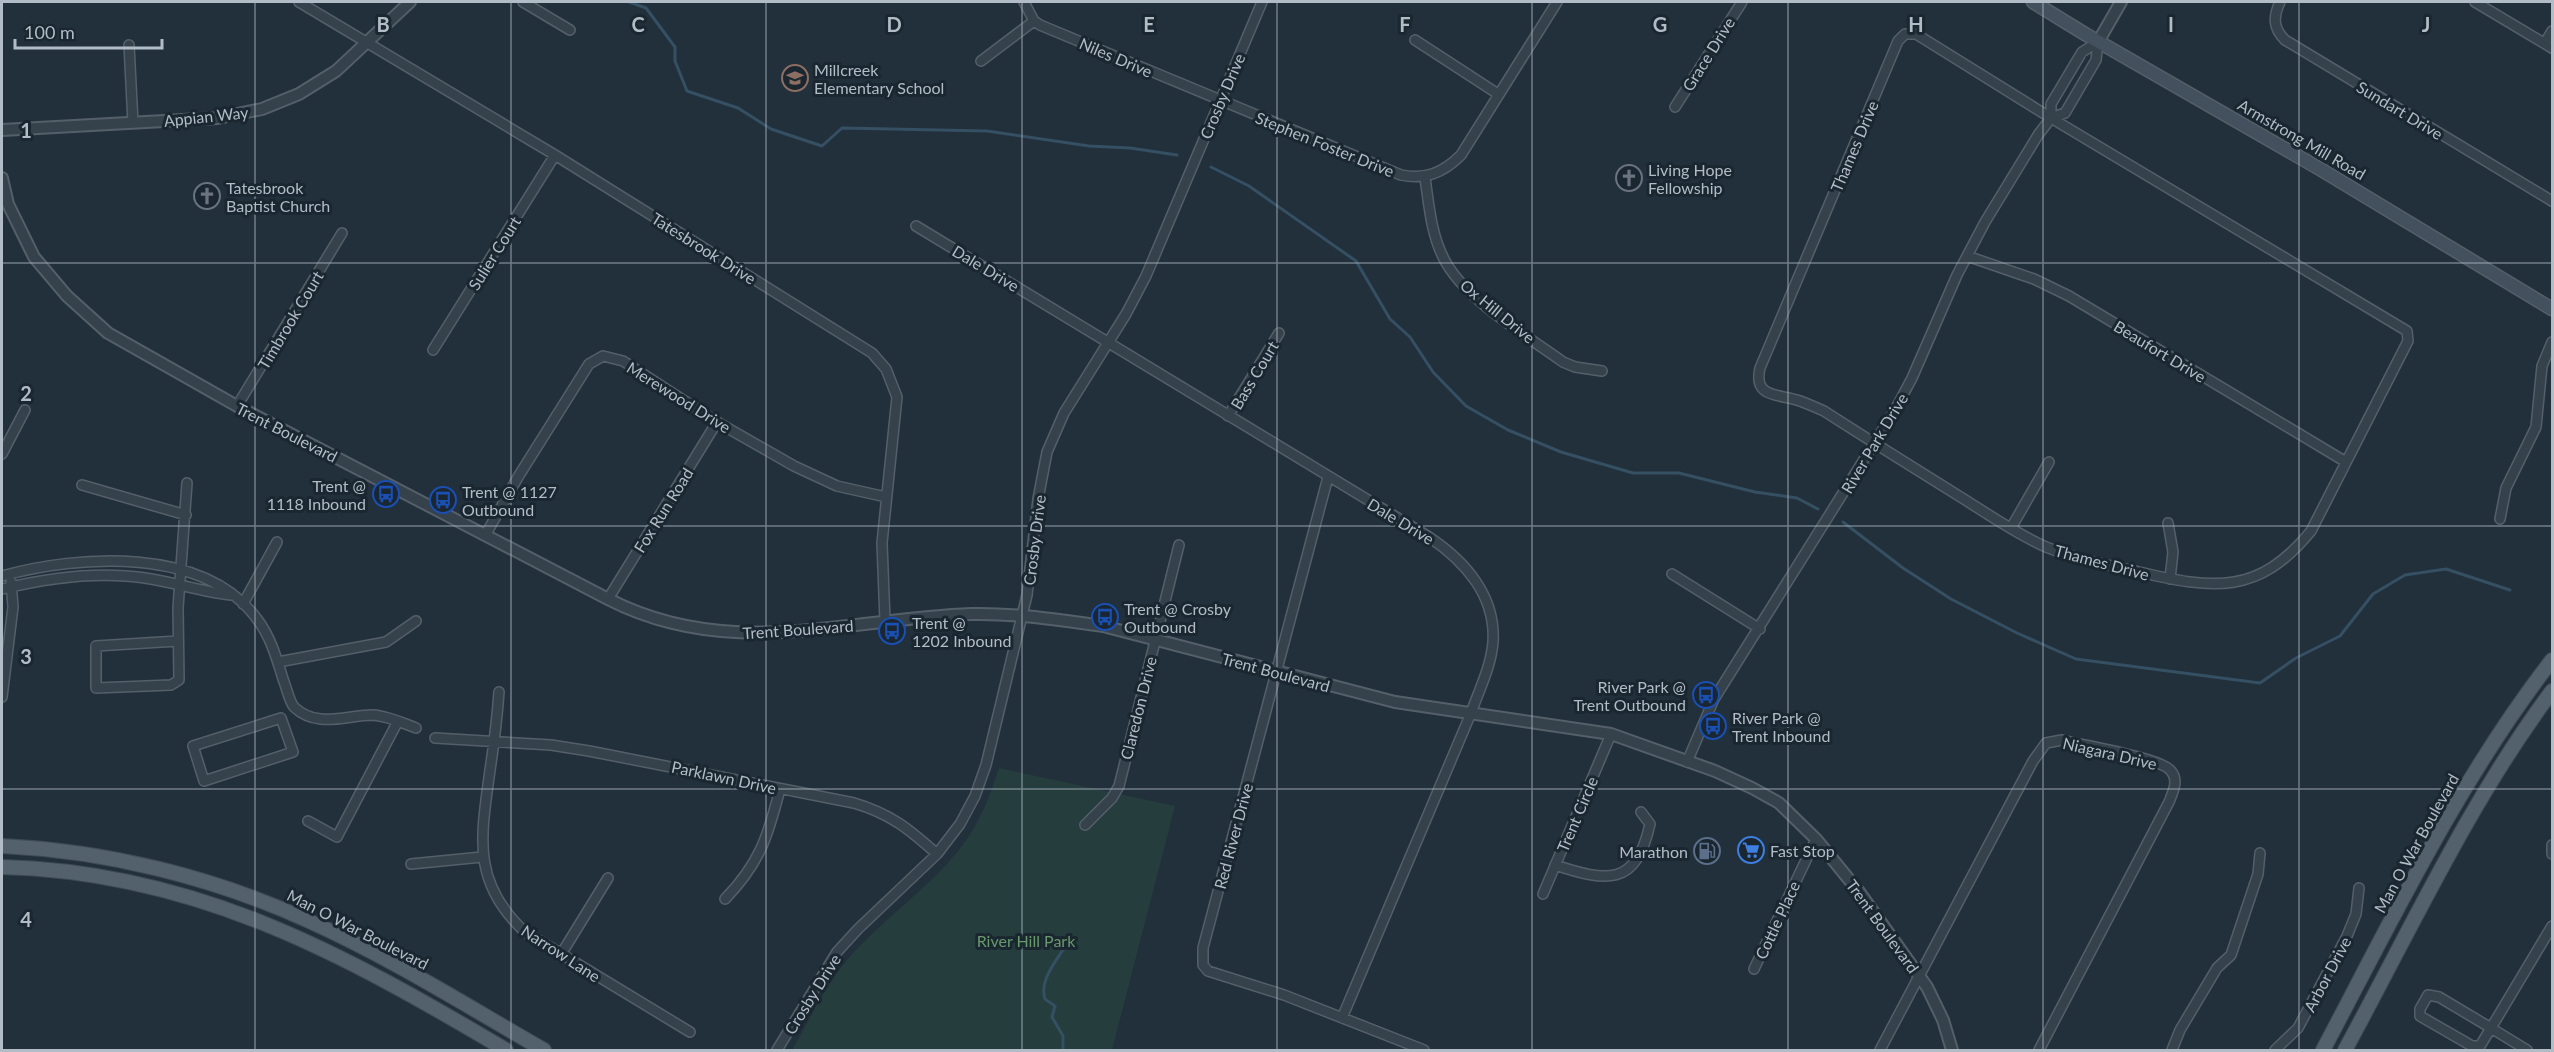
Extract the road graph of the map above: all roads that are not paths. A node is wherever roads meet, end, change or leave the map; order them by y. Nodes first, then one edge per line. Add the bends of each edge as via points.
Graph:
1 (299, 2) edge
2 (410, 2) edge
3 (523, 2) edge
4 (1024, 2) edge
5 (1262, 2) edge
6 (1557, 2) edge
7 (1742, 2) edge
8 (2033, 2) edge
9 (2121, 2) edge
10 (2280, 2) edge
11 (2475, 2) edge
12 (1034, 21) junction
13 (570, 30) dead end
14 (2553, 31) edge
15 (1415, 40) dead end
16 (2098, 42) junction
17 (368, 43) junction
18 (129, 45) dead end
19 (2549, 46) edge
20 (981, 61) dead end
21 (1498, 94) junction
22 (1220, 101) junction
23 (1675, 107) dead end
24 (2051, 118) junction
25 (132, 123) junction
26 (2, 130) edge
27 (555, 155) junction
28 (1425, 177) junction
29 (2, 178) edge
30 (2553, 201) edge
31 (916, 226) dead end
32 (342, 233) dead end
33 (1967, 256) junction
34 (2553, 309) edge
35 (1279, 333) dead end
36 (1106, 342) junction
37 (2553, 342) edge
38 (433, 350) dead end
39 (1602, 371) dead end
40 (237, 406) junction
41 (25, 410) dead end
42 (1228, 416) junction
43 (717, 422) junction
44 (1875, 443) junction
45 (2, 454) edge
46 (2049, 462) dead end
47 (2346, 462) junction
48 (1328, 477) junction
49 (187, 483) dead end
50 (82, 485) dead end
51 (885, 498) junction
52 (186, 515) junction
53 (2500, 519) dead end
54 (2168, 523) dead end
55 (2011, 528) junction
56 (486, 534) junction
57 (277, 542) dead end
58 (1179, 545) dead end
59 (181, 568) junction
60 (1672, 574) dead end
61 (5, 575) edge
62 (2170, 579) junction
63 (180, 583) junction
64 (12, 587) junction
65 (2, 589) edge
66 (234, 595) junction
67 (608, 599) junction
68 (243, 604) junction
69 (1023, 615) junction
70 (416, 621) dead end
71 (885, 621) junction
72 (1760, 629) junction
73 (178, 641) junction
74 (1155, 641) junction
75 (2553, 660) edge
76 (278, 662) junction
77 (1277, 672) junction
78 (2553, 691) edge
79 (499, 692) dead end
80 (2, 697) edge
81 (292, 705) junction
82 (1471, 713) junction
83 (281, 718) junction
84 (398, 721) junction
85 (416, 728) dead end
86 (1611, 734) junction
87 (435, 738) dead end
88 (495, 742) junction
89 (1687, 762) junction
90 (780, 789) junction
91 (1641, 812) dead end
92 (308, 820) dead end
93 (1085, 825) dead end
94 (1816, 839) junction
95 (2553, 845) edge
96 (2, 846) edge
97 (2260, 853) dead end
98 (937, 854) junction
99 (2553, 854) edge
100 (482, 857) junction
101 (411, 864) dead end
102 (1556, 865) junction
103 (2, 867) edge
104 (608, 878) dead end
105 (2359, 888) dead end
106 (1543, 894) dead end
107 (725, 899) dead end
108 (2553, 926) edge
109 (560, 956) junction
110 (1755, 969) dead end
111 (1919, 976) junction
112 (1342, 1018) junction
113 (2491, 1028) junction
114 (690, 1032) dead end
115 (506, 1050) edge
116 (544, 1050) edge
117 (777, 1050) edge
118 (1424, 1050) edge
119 (1880, 1050) edge
120 (1952, 1050) edge
121 (2039, 1050) edge
122 (2172, 1050) edge
123 (2275, 1050) edge
124 (2324, 1050) edge
125 (2345, 1050) edge
126 (2527, 1050) edge

1 - 17 street, Tatesbrook Drive
2 - 17 street, Appian Way
3 - 13 street
4 - 12 street
5 - 22 street, Crosby Drive
6 - 21 street
7 - 23 street, Grace Drive
8 - 16 main road, Armstrong Mill Road
9 - 16 street, River Park Drive
10 - 30 street, Sundart Drive via 2275,21 2285,40
11 - 19 street
12 - 20 street
12 - 22 street, Niles Drive
14 - 19 street
15 - 21 street
16 - 24 street, River Park Drive via 2082,52 2051,104
16 - 24 street, River Park Drive via 2096,60 2064,113
16 - 34 main road, Armstrong Mill Road via 2320,168
17 - 25 street, Appian Way via 316,85 271,106 218,118
17 - 27 street, Tatesbrook Drive
18 - 25 street
21 - 28 street via 1461,155 1439,172
22 - 28 street, Stephen Foster Drive via 1401,175
22 - 36 street, Crosby Drive via 1146,276
24 - 33 street, River Park Drive via 2027,151
24 - 44 street, Thames Drive via 1916,34 1905,34 1898,41 1758,376 1766,393 1810,405
24 - 47 street, Thames Drive via 2407,331 2408,341
25 - 26 street, Appian Way
27 - 38 street, Sulier Court
27 - 51 street, Tatesbrook Drive via 872,353 886,369 897,397
28 - 39 street, Ox Hill Drive via 1439,248 1467,290 1563,362
29 - 40 street, Trent Boulevard via 8,204 34,257 67,296 108,333
31 - 36 street, Dale Drive
32 - 40 street, Timbrook Court
33 - 44 street, River Park Drive via 1912,378
33 - 47 street, Beaufort Drive via 2034,279 2069,296
35 - 42 street, Bass Court
36 - 42 street, Dale Drive
36 - 69 street, Crosby Drive via 1064,413 1047,452
37 - 53 street via 2542,366 2536,427 2506,488
40 - 56 street, Trent Boulevard
41 - 45 street
42 - 48 street, Dale Drive
43 - 51 street, Merewood Drive via 818,478
43 - 56 street, Merewood Drive via 623,361 596,358 518,477
43 - 67 street, Fox Run Road
44 - 55 street, Thames Drive
44 - 72 street, River Park Drive
46 - 55 street
47 - 62 street, Thames Drive via 2311,531 2274,566 2224,585
48 - 77 street, Red River Drive
48 - 82 street, Dale Drive via 1429,537 1456,557 1474,578 1488,606 1493,642
49 - 52 street
50 - 52 street
51 - 71 street, Tatesbrook Drive
52 - 59 street
54 - 62 street via 2173,552
55 - 62 street, Thames Drive via 2070,555
56 - 67 street, Trent Boulevard
57 - 68 street
58 - 74 street, Claredon Drive
59 - 61 street via 100,561 30,567
59 - 63 street
59 - 66 street
60 - 72 street
61 - 64 street
63 - 64 street via 103,574
63 - 66 street
63 - 73 street
64 - 65 street
64 - 80 street
66 - 68 street
67 - 71 street, Trent Boulevard via 671,624 728,633 771,633
68 - 76 street via 257,618
69 - 71 street, Trent Boulevard via 971,614
69 - 74 street, Trent Boulevard via 1103,626
69 - 98 street, Crosby Drive via 980,783 960,824
70 - 76 street via 386,642
72 - 89 street, River Park Drive via 1714,699
73 - 73 street via 179,680 171,685 96,688 96,646
74 - 77 street, Trent Boulevard
74 - 93 street, Claredon Drive via 1119,786
75 - 124 main road, Man O War Boulevard via 2464,787
76 - 81 street
77 - 82 street, Trent Boulevard via 1395,702
77 - 112 street, Red River Drive via 1203,948 1203,965 1208,971
78 - 125 main road, Man O War Boulevard via 2467,821
79 - 88 street, Narrow Lane
81 - 83 street
81 - 84 street via 321,720 376,716
82 - 86 street, Trent Boulevard
82 - 112 street, Dale Drive
83 - 83 street via 193,746 204,781 292,752
84 - 85 street
84 - 92 street via 337,837
86 - 89 street, Trent Boulevard
86 - 102 street, Trent Circle
87 - 88 street, Parklawn Drive
88 - 90 street, Parklawn Drive via 589,750
88 - 100 street, Narrow Lane
89 - 94 street, Trent Boulevard via 1724,775 1779,803
90 - 98 street, Parklawn Drive via 873,808 906,826
90 - 107 street via 761,852
91 - 102 street via 1650,825 1634,866 1622,873 1588,876
94 - 110 street, Cottle Place
94 - 111 street, Trent Boulevard
95 - 99 street
96 - 116 main road, Man O War Boulevard via 123,861 260,900 388,960
97 - 122 street via 2258,874 2231,955 2217,968
98 - 117 street, Crosby Drive via 837,952
100 - 101 street
100 - 109 street, Narrow Lane via 491,888 507,914
102 - 106 street, Trent Circle
103 - 115 main road, Man O War Boulevard via 105,877 178,894 256,919 342,957
104 - 109 street
105 - 123 street, Arbor Drive via 2347,936 2298,1028
108 - 113 street
109 - 114 street, Narrow Lane
111 - 119 street, Niagara Drive
111 - 120 street, Trent Boulevard via 1943,1020
111 - 121 street, Niagara Drive via 2032,762 2046,743 2062,740 2167,766 2175,778 2169,802
112 - 118 street, Red River Drive
113 - 113 street via 2439,996 2428,995 2420,1009 2420,1016 2472,1046 2480,1046
113 - 126 street

